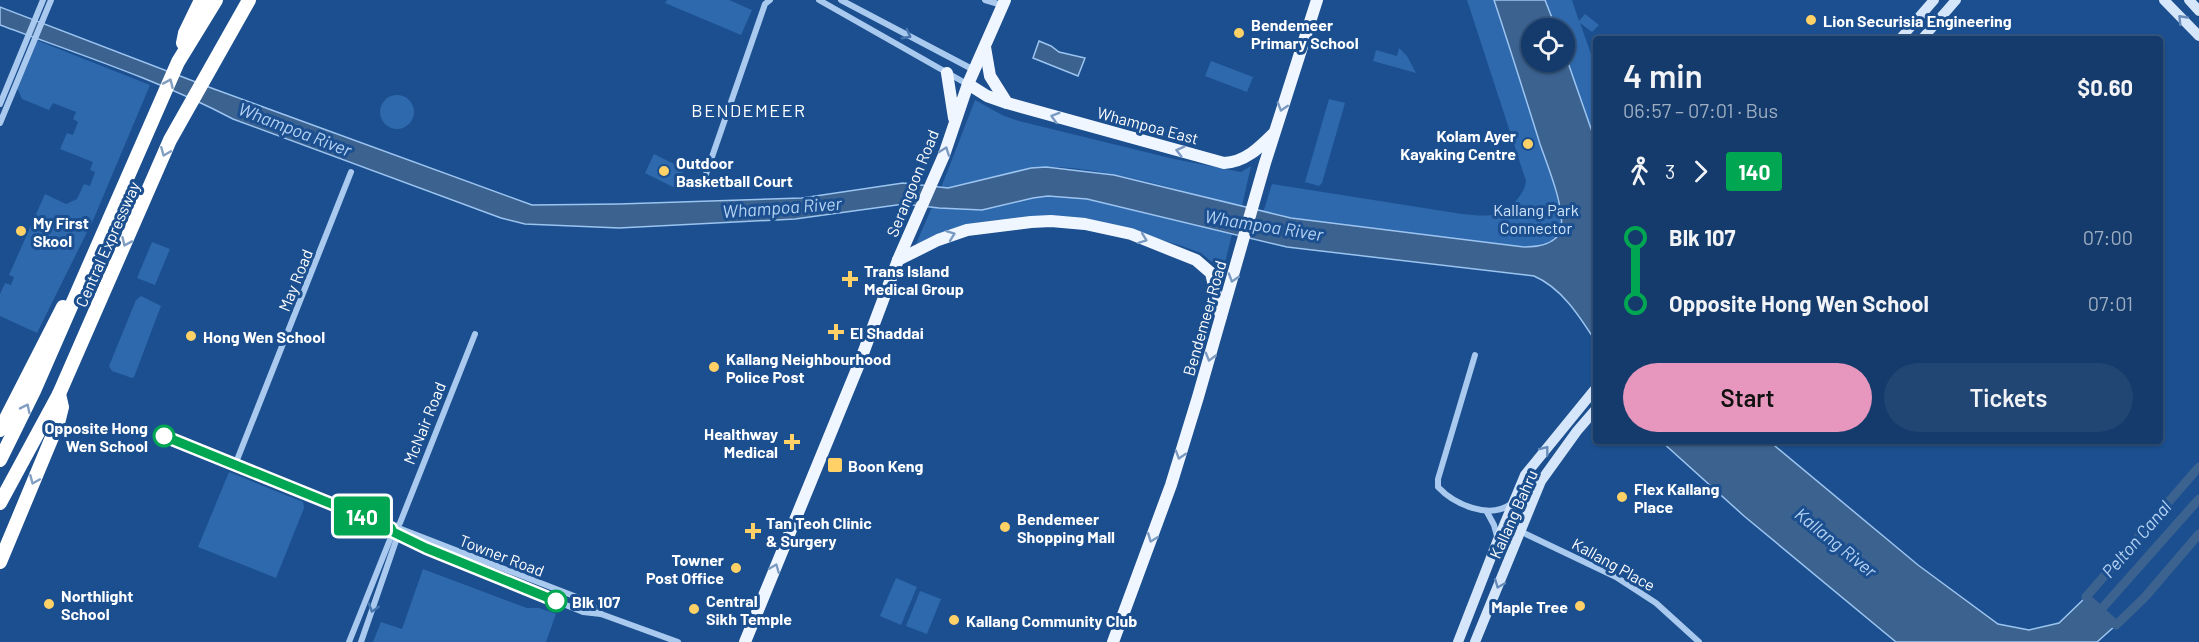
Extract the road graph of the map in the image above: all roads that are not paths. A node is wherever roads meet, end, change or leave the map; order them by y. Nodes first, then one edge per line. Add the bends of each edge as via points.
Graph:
1 (43, 0) edge
2 (51, 0) edge
3 (201, 0) edge
4 (216, 0) edge
5 (249, 0) edge
6 (819, 0) edge
7 (841, 0) edge
8 (985, 0) edge
9 (1317, 0) edge
10 (1934, 0) edge
11 (1956, 0) edge
12 (2164, 0) edge
13 (2189, 0) edge
14 (766, 1) edge
15 (1004, 2) edge
16 (43, 10) junction
17 (2199, 11) edge
18 (1903, 36) edge
19 (1925, 36) edge
20 (2199, 36) edge
21 (985, 46) junction
22 (180, 58) junction
23 (974, 70) junction
24 (947, 72) junction
25 (968, 84) junction
26 (1007, 103) junction
27 (0, 104) edge
28 (954, 122) junction
29 (0, 123) edge
30 (1274, 134) junction
31 (351, 172) dead end
32 (705, 177) dead end
33 (103, 235) junction
34 (898, 260) junction
35 (1221, 317) junction
36 (475, 334) dead end
37 (1474, 355) dead end
38 (1593, 392) edge
39 (59, 394) junction
40 (1593, 412) edge
41 (0, 430) edge
42 (0, 460) edge
43 (235, 465) joint
44 (1515, 500) junction
45 (0, 503) edge
46 (1487, 512) junction
47 (1505, 524) junction
48 (396, 529) junction
49 (1520, 530) junction
50 (1497, 542) junction
51 (0, 562) edge
52 (601, 614) junction
53 (350, 642) edge
54 (361, 642) edge
55 (678, 642) edge
56 (745, 642) edge
57 (1113, 642) edge
58 (1458, 642) edge
59 (1475, 642) edge
60 (1699, 642) edge

1 - 16 street
2 - 16 street
3 - 22 highway via 183,40
4 - 22 highway, Central Expressway
5 -> 39 highway, Central Expressway via 170,140
6 - 24 street
7 -> 23 street
8 - 15 street, Serangoon Road
9 -> 30 main road, Bendemeer Road
10 - 18 main road
11 - 19 main road
20 -> 12 main road
13 - 17 main road
14 - 32 street
15 - 21 main road, Serangoon Road
16 - 27 street
16 - 29 street via 34,43
21 - 23 main road, Serangoon Road
21 - 26 main road via 990,76
33 -> 22 highway, Central Expressway
23 - 25 main road, Serangoon Road
24 - 25 street
24 - 28 main road
25 - 26 main road, Whampoa East
25 - 28 main road, Serangoon Road
30 -> 26 main road, Whampoa East via 1249,155 1224,163
34 -> 28 main road, Serangoon Road
30 -> 35 main road, Bendemeer Road
31 - 43 street, May Road
33 - 41 highway
42 -> 33 highway, Central Expressway
34 -> 35 main road via 968,230 1030,222 1085,224 1131,234 1196,260 1211,273
56 -> 34 main road, Serangoon Road
35 -> 57 main road, Bendemeer Road via 1171,484
36 - 48 street, McNair Road
37 - 46 street, Kallang Bahru via 1438,487 1447,496
44 -> 38 main road, Kallang Bahru via 1525,475
39 - 45 highway, Central Expressway
39 -> 51 highway via 62,407 58,423
40 - 49 main road, Kallang Bahru via 1541,482
43 - 48 street, Towner Road
44 - 46 street, Kallang Bahru via 1505,508
44 - 47 main road, Kallang Bahru
46 - 50 street, Kallang Bahru
47 - 49 street, Kallang Place
47 - 50 main road, Kallang Bahru
48 - 52 street, Towner Road via 426,548 584,612
48 - 52 street, Towner Road via 587,601
48 - 53 street, McNair Road
48 -> 54 street, McNair Road
49 -> 59 main road, Kallang Bahru
49 - 60 street, Kallang Place via 1627,584 1656,603
50 - 58 main road, Kallang Bahru
52 - 55 street, Towner Road

